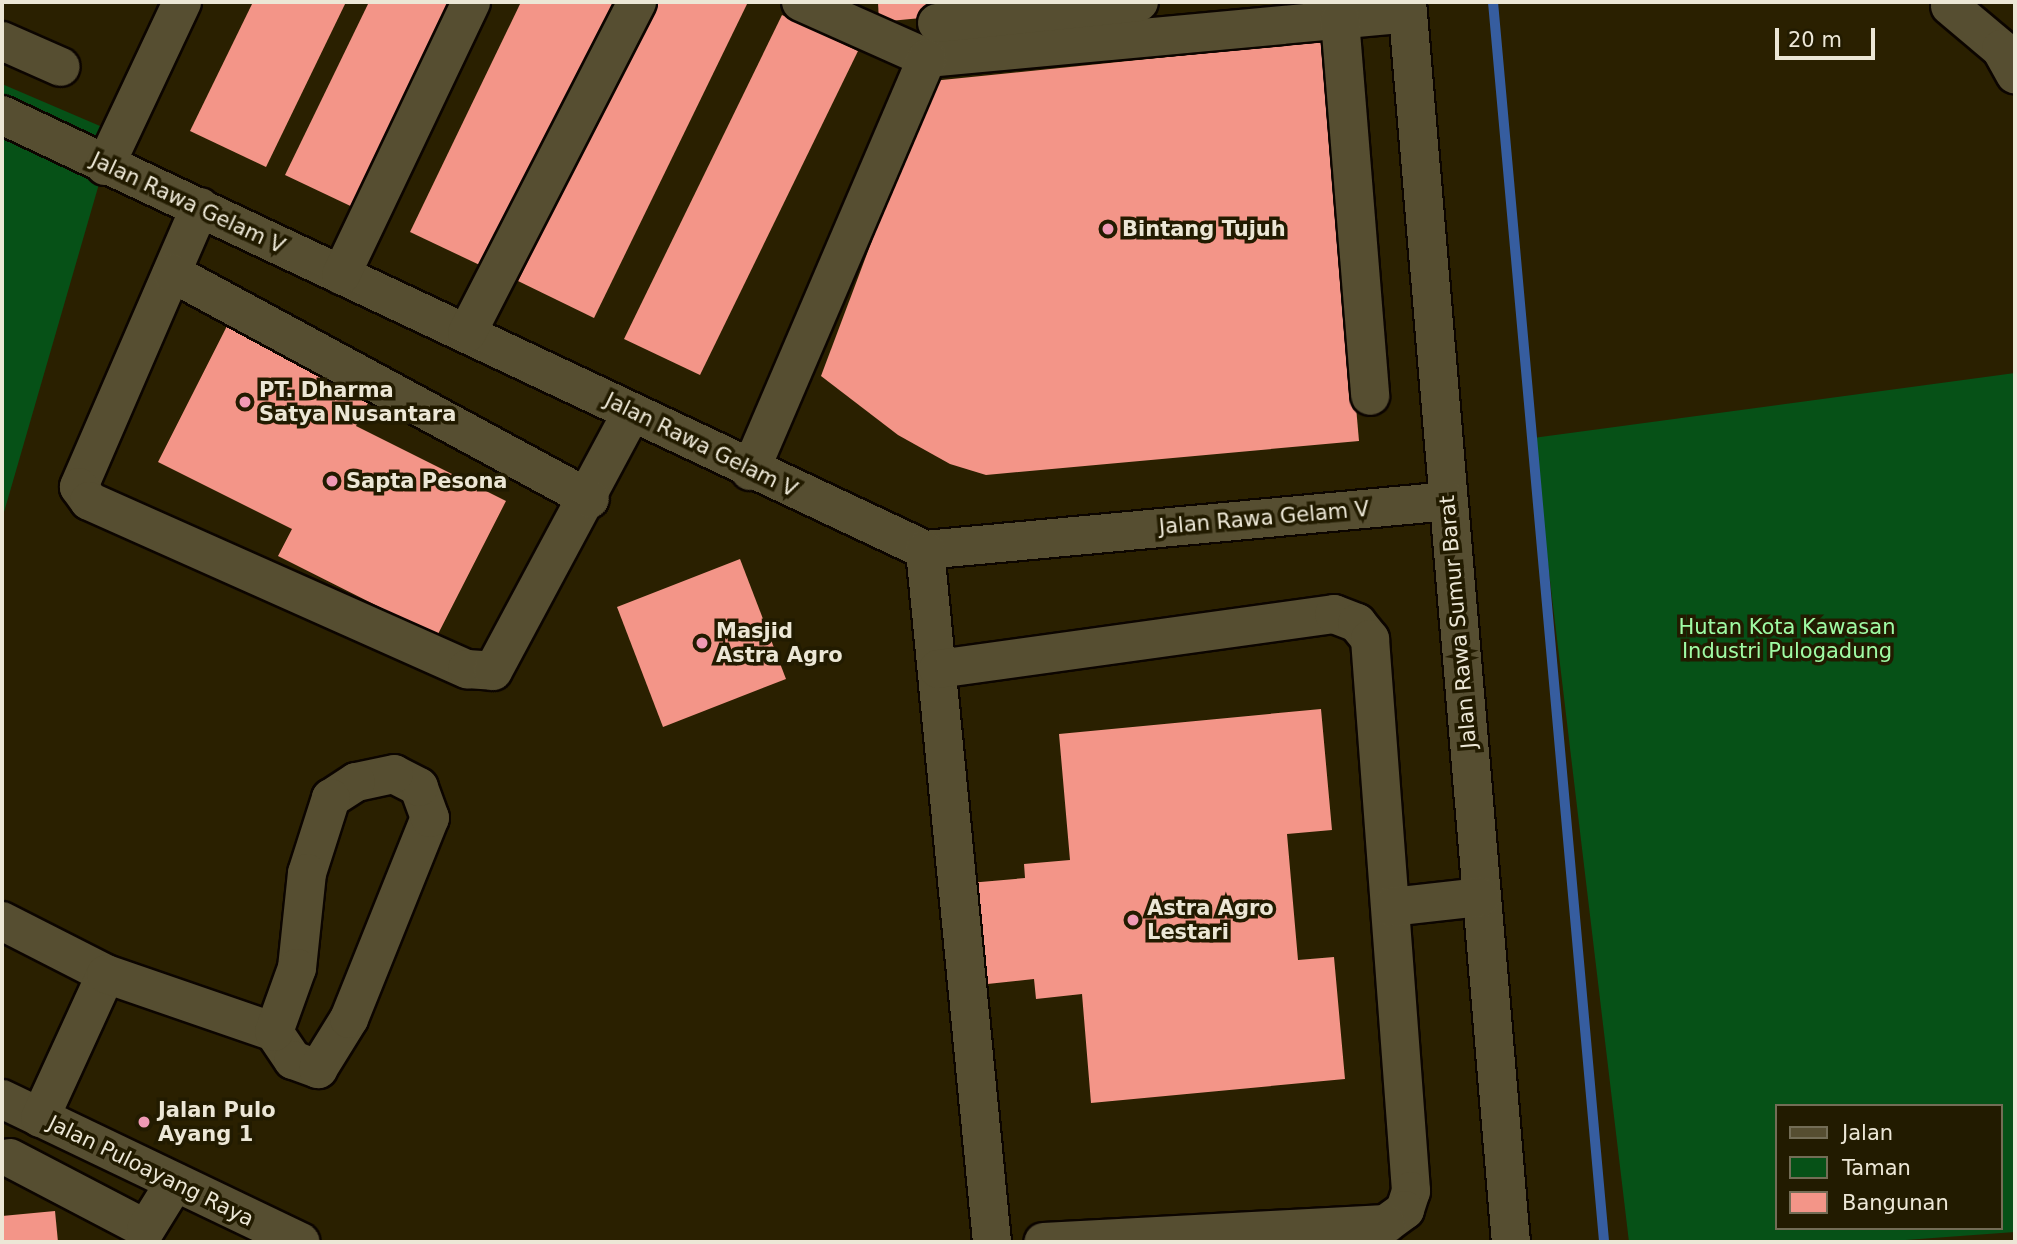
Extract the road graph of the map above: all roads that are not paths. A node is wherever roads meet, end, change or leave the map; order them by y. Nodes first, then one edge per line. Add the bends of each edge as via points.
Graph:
1 (182, 2) edge
2 (471, 2) edge
3 (637, 2) edge
4 (801, 2) edge
5 (1139, 2) edge
6 (1950, 6) dead end
7 (1408, 7) edge
8 (1340, 20) junction
9 (2, 41) edge
10 (932, 41) junction
11 (61, 67) dead end
12 (2015, 74) edge
13 (2, 115) edge
14 (105, 166) junction
15 (200, 207) junction
16 (172, 273) junction
17 (341, 275) junction
18 (467, 334) junction
19 (1370, 396) dead end
20 (632, 411) junction
21 (750, 471) junction
22 (590, 499) junction
23 (1449, 501) junction
24 (925, 550) junction
25 (938, 668) junction
26 (1480, 897) junction
27 (1391, 907) junction
28 (2, 921) edge
29 (106, 974) junction
30 (274, 1032) junction
31 (2, 1099) edge
32 (40, 1118) junction
33 (10, 1158) dead end
34 (175, 1182) junction
35 (300, 1242) edge
36 (992, 1242) edge
37 (1043, 1242) edge
38 (1511, 1242) edge

1 - 14 street
2 - 17 street
3 - 18 street
4 - 10 street
5 - 10 street
6 - 12 street via 2001,49
7 - 8 street
7 - 23 street, Jalan Rawa Sumur Barat
8 - 10 street
8 - 19 street
9 - 11 street
10 - 21 street
13 - 14 street, Jalan Rawa Gelam V
14 - 15 street, Jalan Rawa Gelam V
15 - 16 street
15 - 17 street, Jalan Rawa Gelam V
16 - 22 street
16 - 22 street via 79,487 89,501 467,669 493,671
17 - 18 street, Jalan Rawa Gelam V
18 - 20 street, Jalan Rawa Gelam V
20 - 21 street, Jalan Rawa Gelam V
20 - 22 street
21 - 24 street, Jalan Rawa Gelam V
23 - 24 street, Jalan Rawa Gelam V
23 - 26 street, Jalan Rawa Sumur Barat
24 - 25 street
25 - 27 street via 1334,614 1357,623 1370,639
25 - 36 street
26 - 27 street
26 - 38 street, Jalan Rawa Sumur Barat
27 - 37 street via 1411,1191 1405,1210 1386,1224
28 - 29 street
29 - 30 street
29 - 32 street
30 - 30 street via 297,968 307,873 331,798 356,782 394,774 419,787 430,818 330,1054 318,1069 293,1060
31 - 32 street, Jalan Puloayang Raya
32 - 34 street, Jalan Puloayang Raya
33 - 34 street via 146,1229
34 - 35 street, Jalan Puloayang Raya

